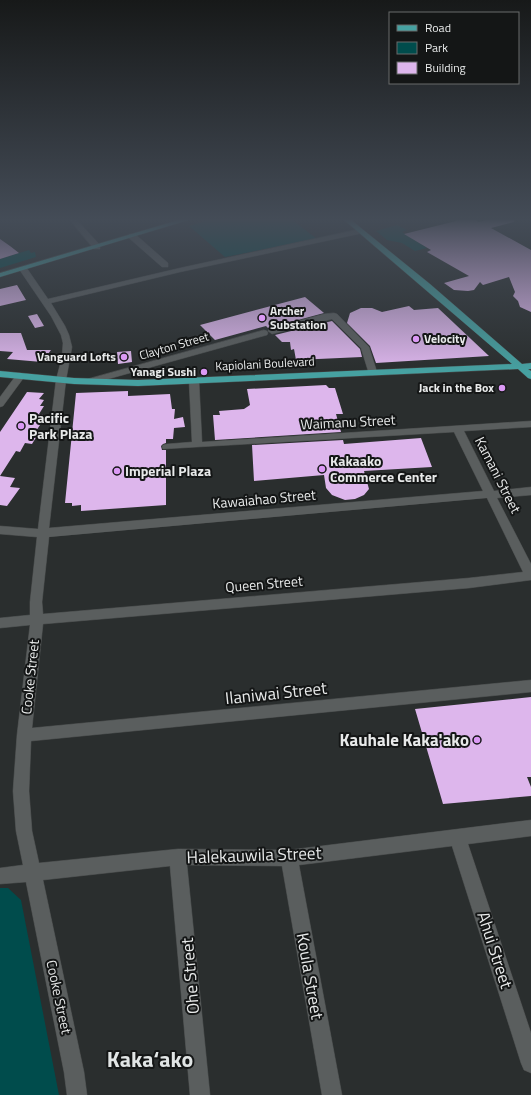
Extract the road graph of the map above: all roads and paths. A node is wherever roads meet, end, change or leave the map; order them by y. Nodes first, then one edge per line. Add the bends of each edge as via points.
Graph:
1 (16, 270) edge
2 (24, 270) edge
3 (182, 270) edge
4 (408, 270) edge
5 (0, 275) edge
6 (45, 302) junction
7 (490, 340) junction
8 (531, 366) edge
9 (521, 367) junction
10 (480, 368) junction
11 (372, 372) junction
12 (0, 374) edge
13 (20, 376) junction
14 (531, 376) edge
15 (61, 380) junction
16 (91, 381) junction
17 (194, 381) junction
18 (0, 404) edge
19 (531, 424) edge
20 (458, 430) junction
21 (197, 445) junction
22 (167, 447) dead end
23 (531, 491) edge
24 (492, 495) junction
25 (0, 530) edge
26 (43, 533) junction
27 (531, 576) edge
28 (37, 620) junction
29 (0, 623) edge
30 (531, 686) edge
31 (24, 735) junction
32 (531, 828) edge
33 (458, 837) junction
34 (178, 857) junction
35 (289, 858) junction
36 (32, 872) junction
37 (0, 876) edge
38 (531, 1063) edge
39 (77, 1095) edge
40 (200, 1095) edge
41 (332, 1095) edge

1 - 5 main road
2 - 6 street, Cooke Street
3 - 6 street
4 - 7 main road
6 - 15 street, Cooke Street via 61,326 67,343
7 - 9 main road
7 - 10 main road via 497,351 497,357 493,362
8 - 9 main road, Kapiolani Boulevard
9 - 10 main road, Kapiolani Boulevard
9 - 14 main road
10 - 11 main road, Kapiolani Boulevard
11 - 16 street, Clayton Street via 365,347 334,316
11 - 17 main road, Kapiolani Boulevard
12 - 13 main road, Kapiolani Boulevard
13 - 15 main road, Kapiolani Boulevard
13 - 18 street
15 - 16 main road, Kapiolani Boulevard
15 - 26 street, Cooke Street
16 - 17 main road, Kapiolani Boulevard
17 - 21 street
19 - 20 street, Waimanu Street
20 - 21 street, Waimanu Street
20 - 24 street, Kamani Street
21 - 22 street, Waimanu Street
23 - 24 street, Kawaiahao Street
24 - 26 street, Kawaiahao Street
24 - 27 street, Kamani Street
25 - 26 street, Kawaiahao Street
26 - 28 street, Cooke Street via 36,602
27 - 28 street, Queen Street
28 - 29 street, Queen Street
28 - 31 street, Cooke Street
30 - 31 street, Ilaniwai Street
31 - 36 street, Cooke Street via 21,791 24,831
32 - 33 street, Halekauwila Street
33 - 35 street, Halekauwila Street
33 - 38 street, Ahui Street
34 - 35 street, Halekauwila Street
34 - 36 street, Halekauwila Street
34 - 40 street, Ohe Street
35 - 41 street, Koula Street
36 - 37 street, Halekauwila Street
36 - 39 street, Cooke Street

